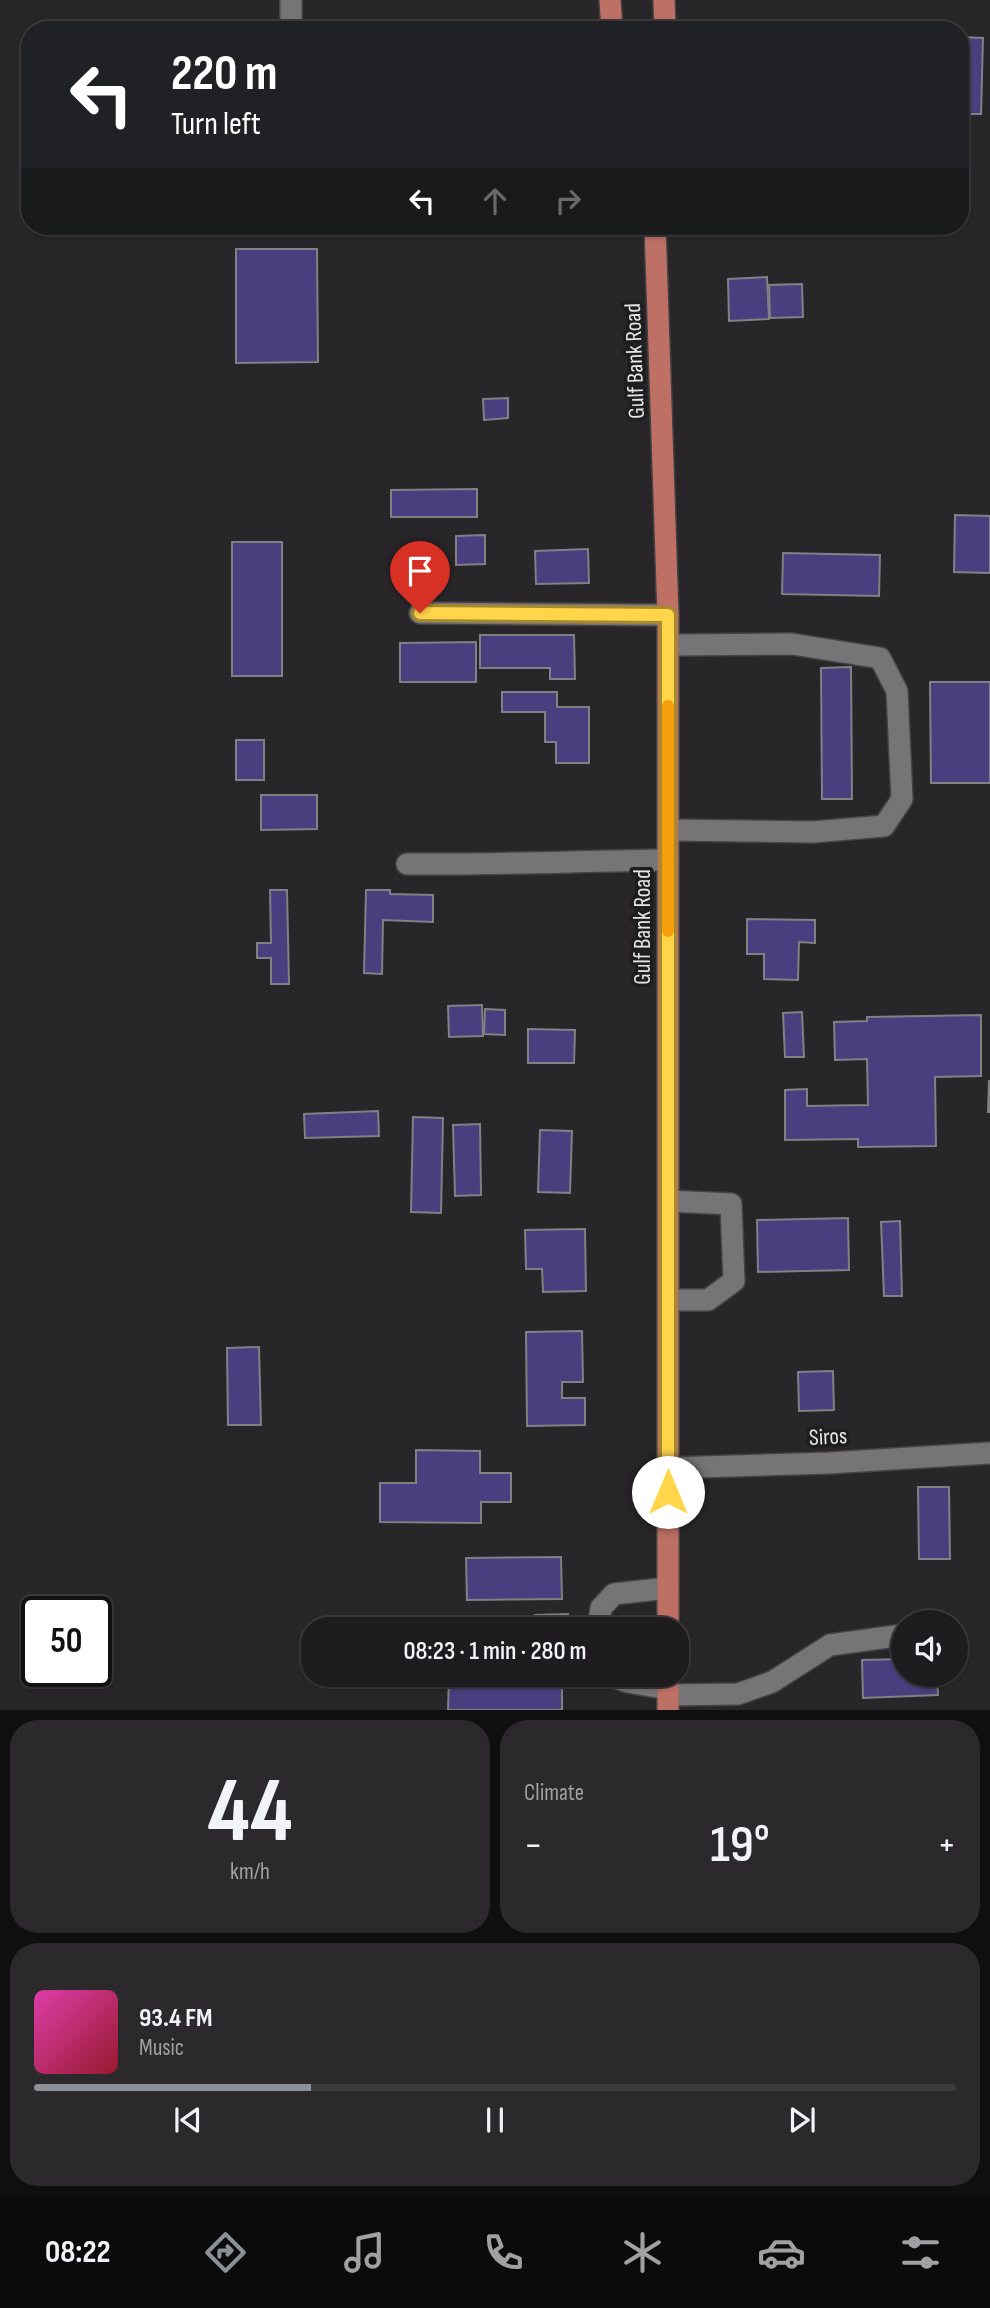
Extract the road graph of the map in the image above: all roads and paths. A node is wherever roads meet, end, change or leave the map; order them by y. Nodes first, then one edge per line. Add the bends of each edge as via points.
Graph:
1 (291, 0) edge
2 (610, 0) edge
3 (664, 0) edge
4 (291, 21) edge
5 (611, 21) edge
6 (665, 21) edge
7 (655, 235) edge
8 (420, 613) dead end
9 (668, 615) junction
10 (668, 645) junction
11 (668, 830) junction
12 (668, 860) junction
13 (407, 864) dead end
14 (668, 1201) junction
15 (668, 1300) junction
16 (990, 1453) edge
17 (668, 1468) junction
18 (668, 1588) junction
19 (600, 1617) edge
20 (668, 1617) edge
21 (891, 1637) edge
22 (648, 1687) edge
23 (668, 1692) edge

1 - 4 lane
2 - 5 main road
3 - 6 main road
7 - 9 main road, Gulf Bank Road
8 - 9 lane
9 - 10 main road, Gulf Bank Road
10 - 11 main road, Gulf Bank Road
10 - 11 lane via 792,644 880,657 897,691 902,799 884,826 813,832
11 - 12 main road, Gulf Bank Road
12 - 13 lane
12 - 14 main road, Gulf Bank Road
14 - 15 main road, Gulf Bank Road
14 - 15 lane via 731,1204 734,1281 708,1300
15 - 17 main road, Gulf Bank Road
16 - 17 lane, Siros
17 - 18 main road, Gulf Bank Road
18 - 19 lane via 614,1594 601,1608
18 - 20 main road, Gulf Bank Road
21 - 23 lane via 830,1645 772,1682 738,1694
22 - 23 lane

